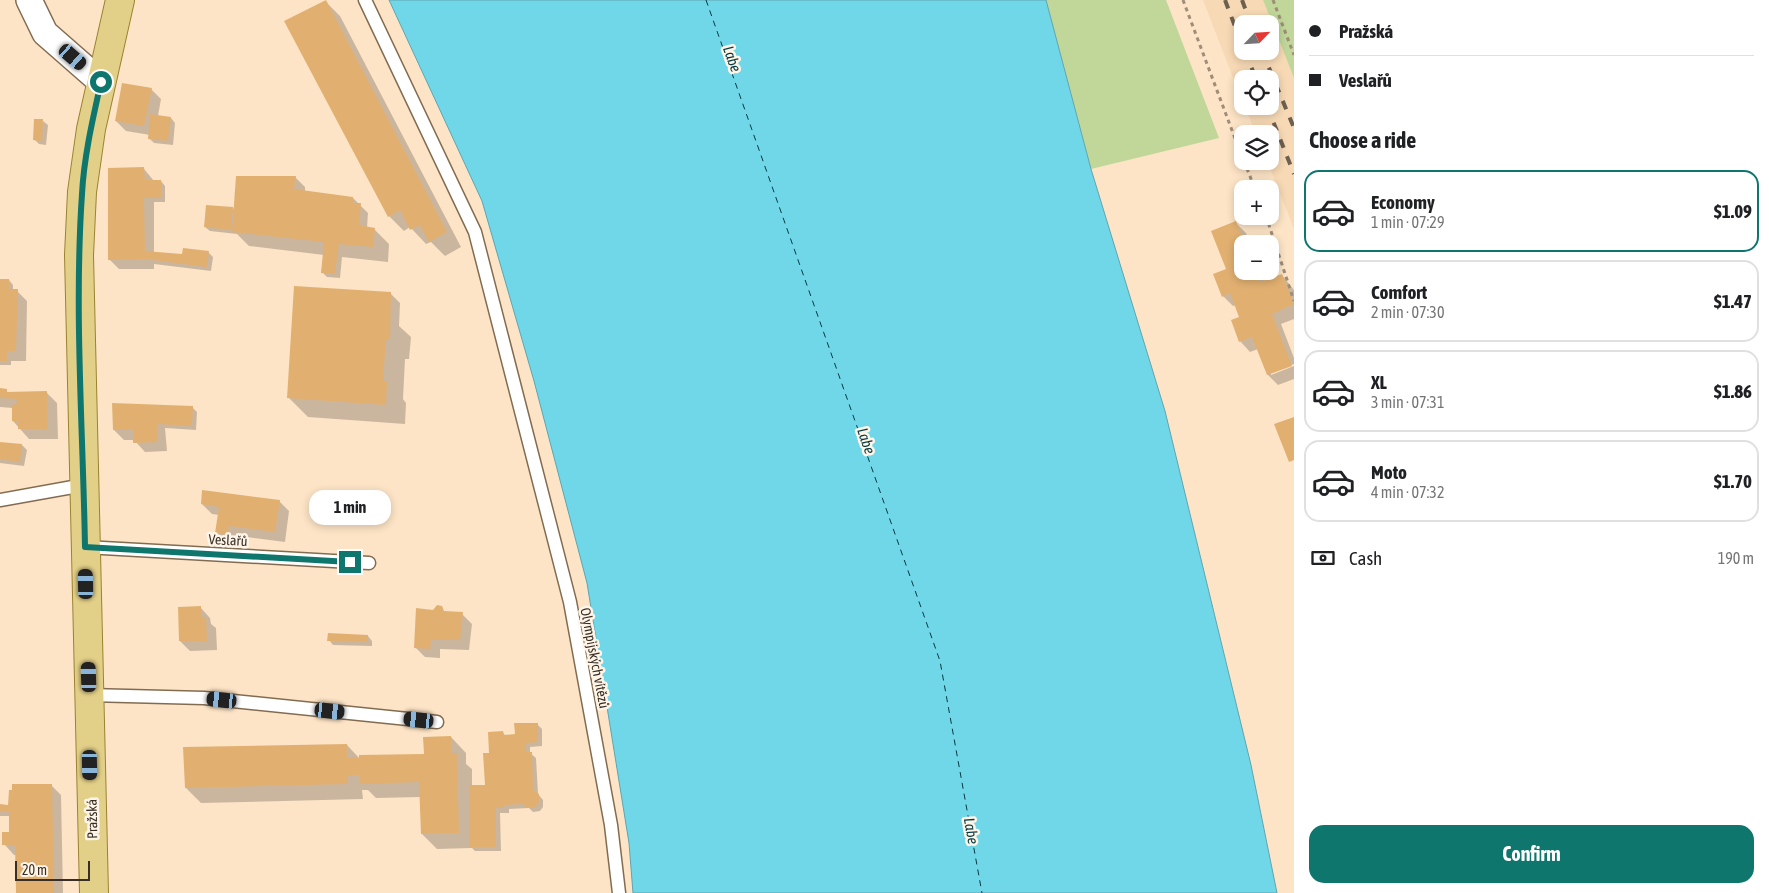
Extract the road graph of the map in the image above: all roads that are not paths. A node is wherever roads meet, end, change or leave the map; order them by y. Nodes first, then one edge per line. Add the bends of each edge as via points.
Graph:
1 (29, 0) edge
2 (120, 0) edge
3 (365, 0) edge
4 (101, 82) junction
5 (84, 485) junction
6 (0, 500) edge
7 (85, 547) junction
8 (369, 563) dead end
9 (89, 695) junction
10 (437, 722) dead end
11 (94, 893) edge
12 (620, 893) edge

1 - 4 street via 45,32
2 - 4 main road, Pražská
3 - 12 lane, Olympijských vítězů via 475,232 570,602 611,825
4 - 5 main road, Pražská via 82,192 79,255
5 - 6 lane
5 - 7 main road, Pražská
7 - 8 lane, Veslařů
7 - 9 main road, Pražská
9 - 10 lane via 204,698
9 - 11 main road, Pražská

